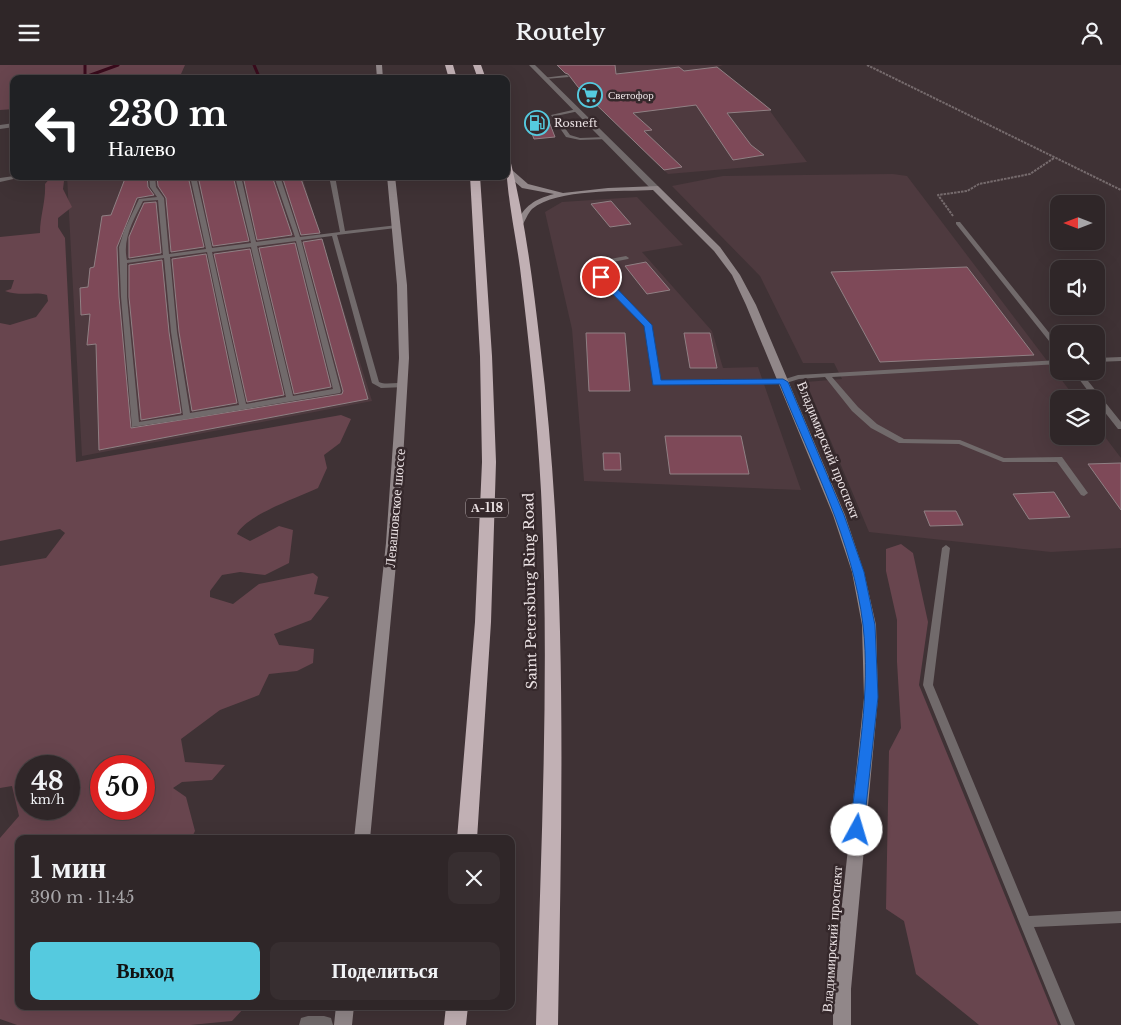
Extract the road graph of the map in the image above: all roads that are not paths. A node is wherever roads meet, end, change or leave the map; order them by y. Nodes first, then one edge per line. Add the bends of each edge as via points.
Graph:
1 (532, 65) edge
2 (567, 76) dead end
3 (545, 78) junction
4 (577, 110) junction
5 (606, 138) junction
6 (510, 172) joint
7 (152, 180) edge
8 (194, 180) edge
9 (239, 180) edge
10 (278, 180) edge
11 (333, 180) edge
12 (391, 180) edge
13 (475, 180) edge
14 (655, 188) junction
15 (566, 193) junction
16 (161, 198) junction
17 (958, 223) road end
18 (519, 224) junction
19 (396, 226) junction
20 (343, 233) junction
21 (334, 234) junction
22 (298, 238) junction
23 (253, 245) junction
24 (209, 252) junction
25 (166, 257) junction
26 (626, 258) dead end
27 (124, 263) junction
28 (1050, 339) edge
29 (1121, 359) edge
30 (1105, 360) edge
31 (1050, 362) edge
32 (827, 375) junction
33 (1083, 380) edge
34 (783, 382) junction
35 (403, 385) junction
36 (290, 399) junction
37 (242, 407) junction
38 (187, 417) junction
39 (1121, 427) edge
40 (1084, 493) dead end
41 (946, 548) dead end
42 (362, 835) edge
43 (467, 835) edge
44 (1121, 917) edge
45 (1026, 922) junction
46 (345, 1010) edge
47 (456, 1010) edge
48 (308, 1025) edge
49 (324, 1025) edge
50 (343, 1025) edge
51 (455, 1025) edge
52 (547, 1025) edge
53 (842, 1025) edge
54 (1068, 1025) edge

1 - 3 street, Владимирский проспект
2 - 3 lane
3 - 4 street, Владимирский проспект
4 - 5 street, Владимирский проспект
4 - 5 lane via 553,115 568,136
5 - 14 street, Владимирский проспект
6 - 15 main road via 525,186
6 - 18 highway, Saint Petersburg Ring Road
7 - 16 lane via 152,187
8 - 24 lane
9 - 23 lane
10 - 22 lane
11 - 20 lane
12 - 19 main road, Левашовское шоссе
13 - 43 highway, А-118 via 489,461 483,622
14 - 15 main road
14 - 34 main road, Владимирский проспект via 717,249 736,275
15 - 18 main road via 530,207
16 - 25 lane
16 - 27 lane via 141,200 125,237 121,254
17 - 28 lane
18 - 52 highway, Saint Petersburg Ring Road via 548,460 553,622
19 - 20 lane
19 - 35 main road, Левашовское шоссе via 402,285
20 - 21 lane
21 - 22 lane
21 - 35 lane via 376,383 381,386
22 - 23 lane
22 - 36 lane via 337,391
23 - 24 lane
23 - 36 lane
24 - 25 lane
24 - 37 lane
25 - 27 lane
25 - 38 lane
26 - 34 lane via 589,265 648,325 656,383
27 - 38 lane via 135,425
29 - 30 lane
31 - 32 lane
32 - 34 lane via 798,377
32 - 40 lane via 874,426 902,441 960,442 1003,460 1059,459
33 - 39 lane
34 - 53 main road, Владимирский проспект via 839,515 858,572 869,625 871,697 844,970
35 - 42 main road, Левашовское шоссе via 392,543
36 - 37 lane
37 - 38 lane
41 - 45 lane via 928,685
44 - 45 lane
45 - 54 lane
46 - 50 main road
47 - 51 highway
48 - 49 street

